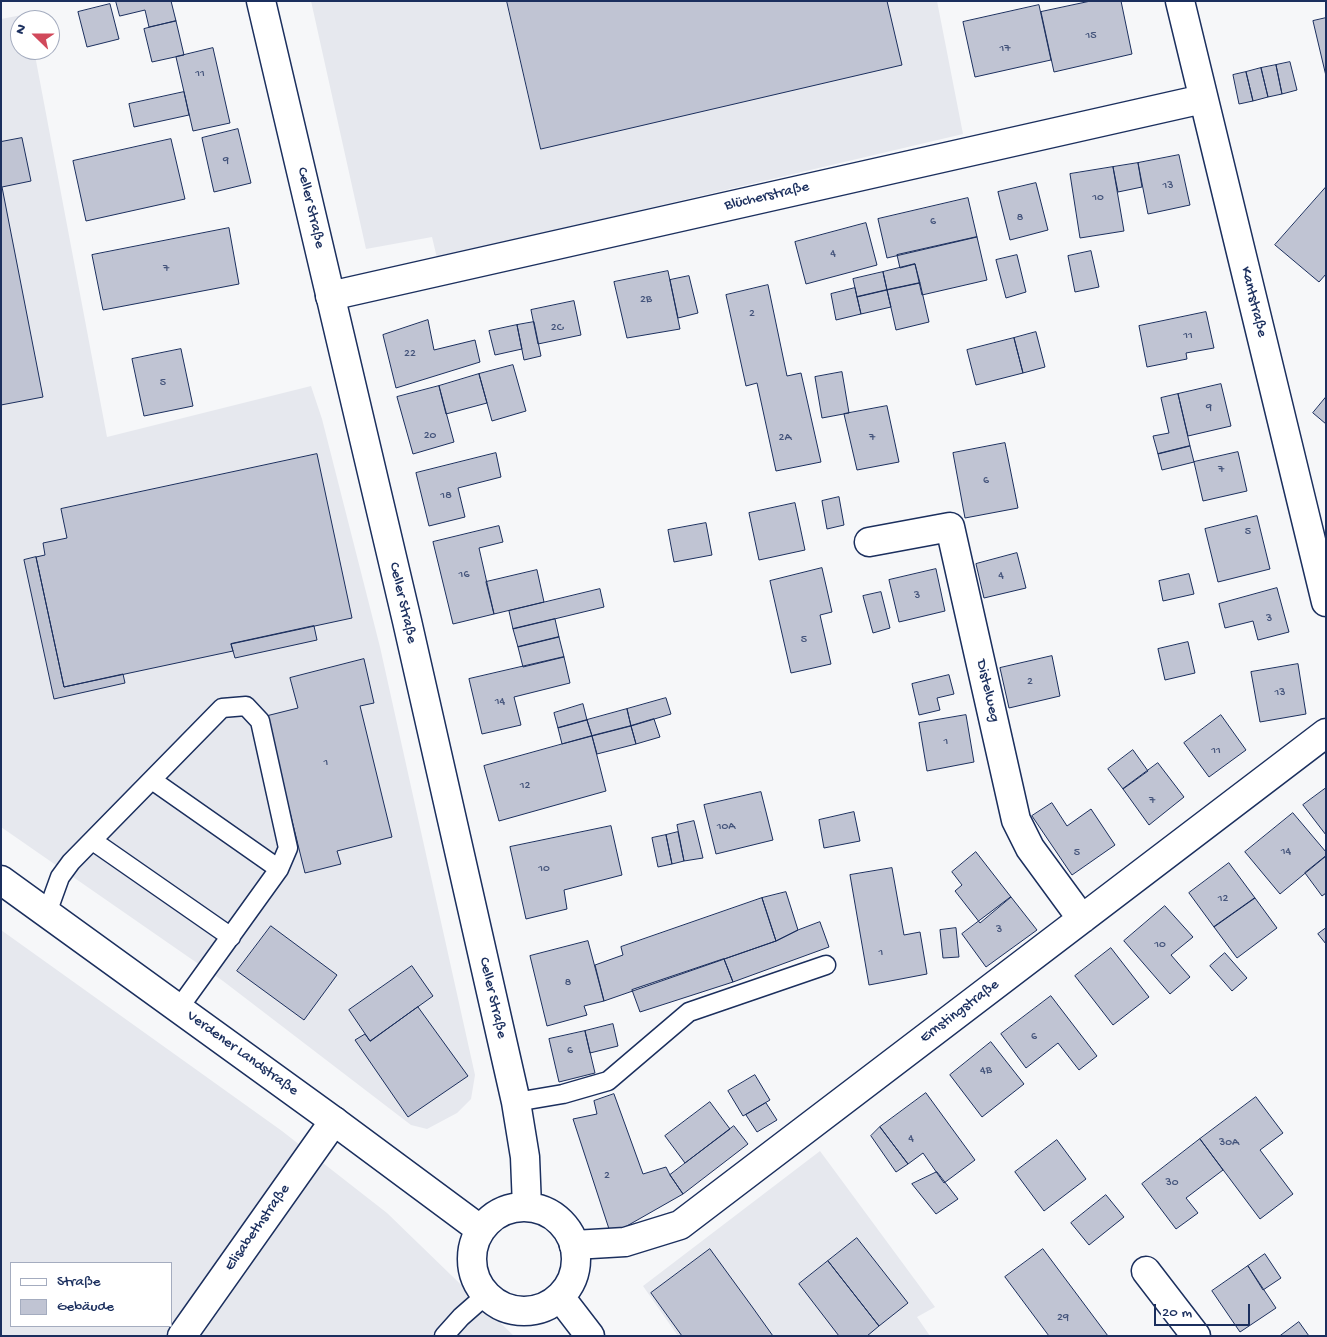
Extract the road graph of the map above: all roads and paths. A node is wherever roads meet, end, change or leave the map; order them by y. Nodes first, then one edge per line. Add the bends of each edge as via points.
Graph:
1 (261, 1) edge
2 (1180, 1) edge
3 (1203, 99) junction
4 (330, 296) junction
5 (869, 542) dead end
6 (1326, 602) edge
7 (1326, 733) edge
8 (152, 780) junction
9 (93, 840) junction
10 (279, 870) junction
11 (1, 880) edge
12 (47, 912) junction
13 (1082, 919) junction
14 (231, 937) junction
15 (826, 966) dead end
16 (179, 1008) junction
17 (516, 1102) junction
18 (334, 1121) junction
19 (527, 1207) junction
20 (481, 1230) junction
21 (574, 1245) junction
22 (1146, 1271) dead end
23 (486, 1295) junction
24 (560, 1297) junction
25 (182, 1336) edge
26 (444, 1336) edge
27 (590, 1336) edge
28 (1196, 1336) edge

1 - 4 street, Celler Straße
2 - 3 street, Kantstraße
3 - 4 street, Blücherstraße
3 - 6 street, Kantstraße
4 - 17 street, Celler Straße
5 - 13 street, Distelweg via 950,527 1016,820 1030,848
7 - 13 street, Ernstingstraße
8 - 9 lane
8 - 10 lane
8 - 10 lane via 222,708 246,706 260,721 288,848
9 - 12 lane via 60,877
9 - 14 lane
10 - 14 lane
11 - 12 street, Verdener Landstraße
12 - 16 street, Verdener Landstraße
13 - 21 street, Ernstingstraße via 680,1225 625,1242
14 - 16 lane
15 - 17 lane via 689,1012 608,1080 563,1094
16 - 18 street, Verdener Landstraße
17 - 19 street, Celler Straße via 525,1157
18 - 20 street, Verdener Landstraße
18 - 25 street, Elisabethstraße
19 - 20 street via 501,1212
19 - 21 street via 543,1210 557,1218 568,1230
20 - 23 street via 472,1256 473,1270
21 - 24 street via 574,1273
22 - 28 street
23 - 24 street via 514,1311 531,1311
23 - 26 lane
24 - 27 street

